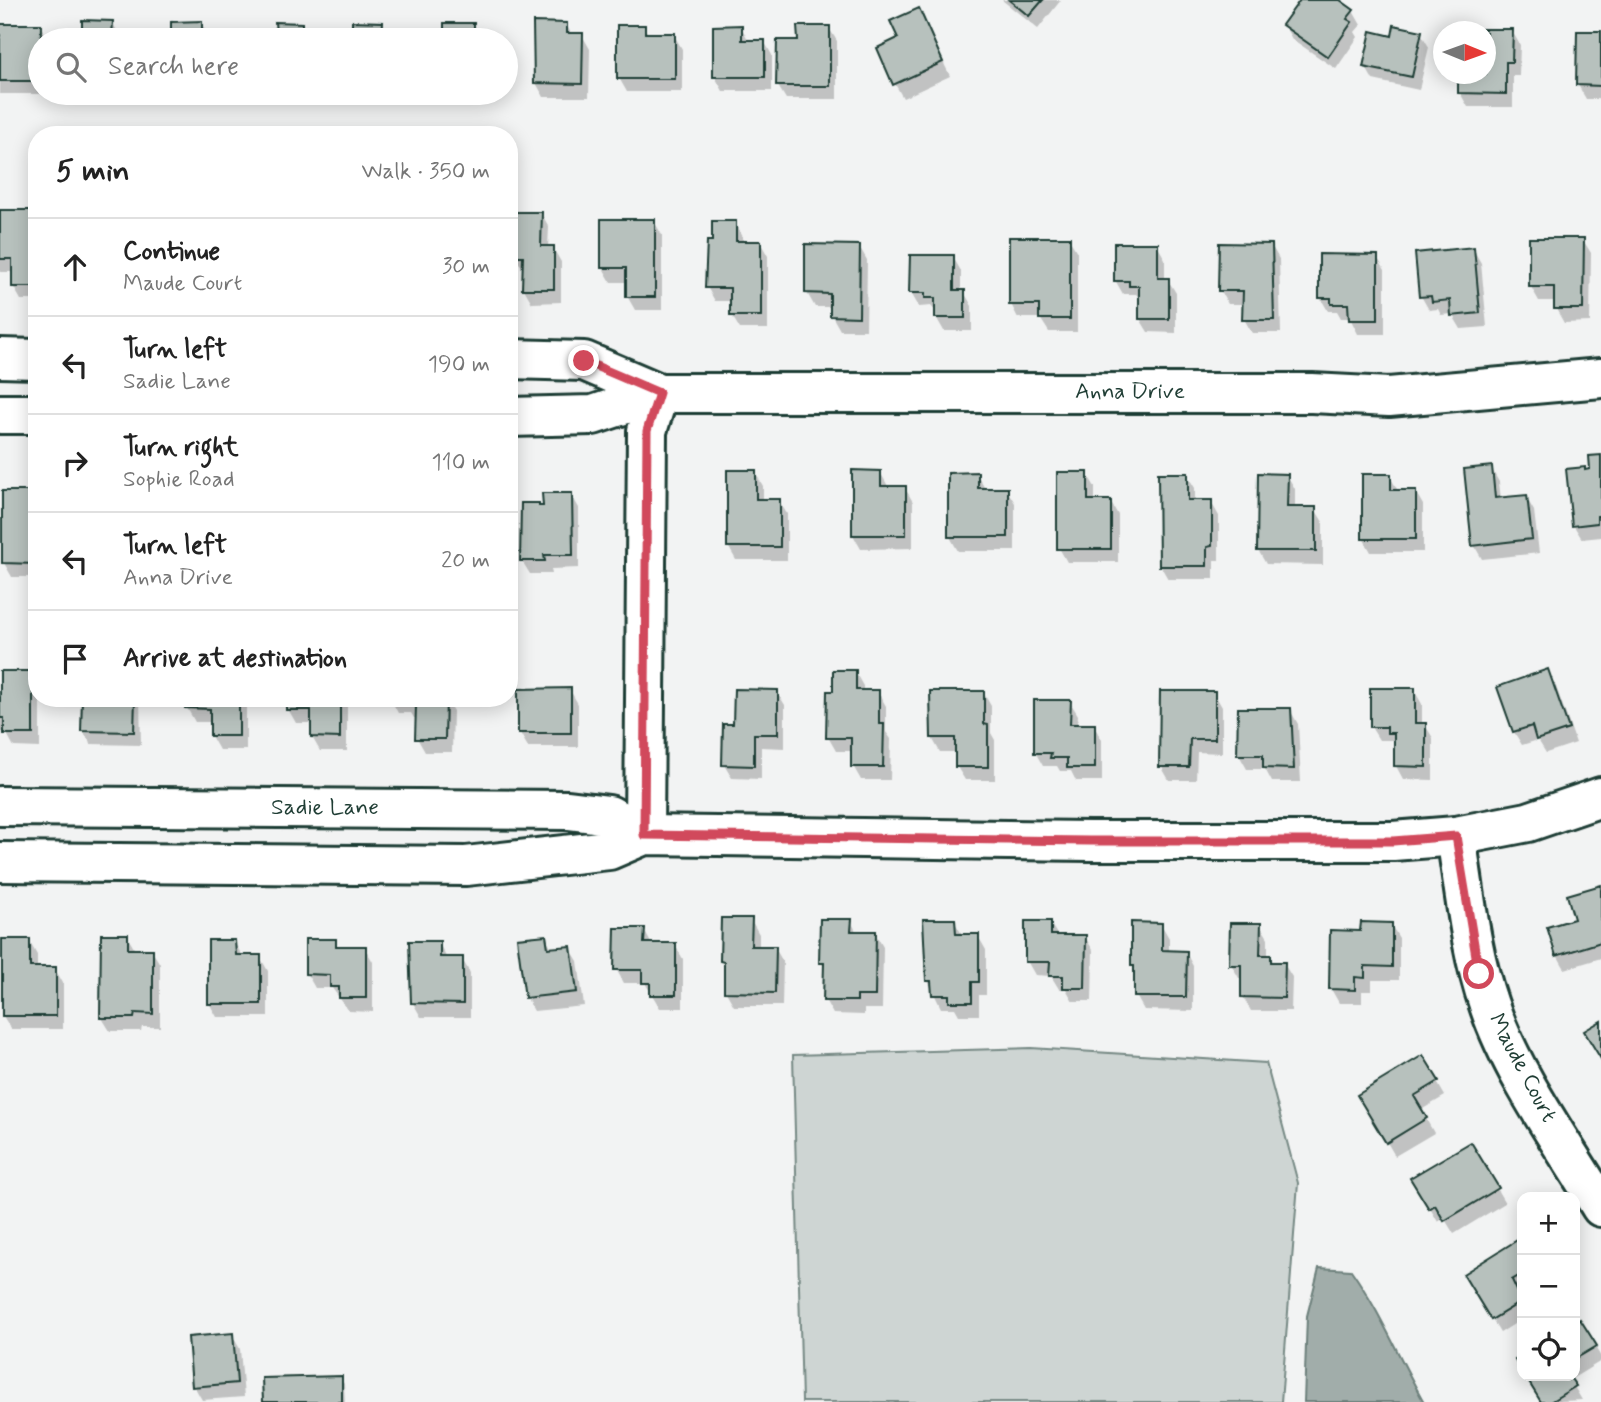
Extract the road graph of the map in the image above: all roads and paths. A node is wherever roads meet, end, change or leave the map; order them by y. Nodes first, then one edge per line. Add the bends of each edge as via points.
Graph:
1 (0, 358) edge
2 (28, 359) edge
3 (518, 359) edge
4 (1601, 378) edge
5 (659, 393) junction
6 (0, 414) edge
7 (28, 414) edge
8 (518, 417) edge
9 (1601, 797) edge
10 (0, 806) edge
11 (644, 835) junction
12 (1456, 836) junction
13 (0, 862) edge
14 (1601, 1207) edge

1 - 2 street
3 - 5 street, Anna Drive via 584,361
4 - 5 street, Anna Drive via 1390,397
5 - 8 street, Anna Drive via 593,415
5 - 11 street via 647,431
6 - 7 street
9 - 12 street, Sadie Lane via 1528,822
10 - 11 street, Sadie Lane via 568,810 609,815
11 - 12 street, Sadie Lane via 1090,841 1393,841
11 - 13 street, Sadie Lane via 608,850 466,866
12 - 14 street, Maude Court via 1472,938 1490,1007 1520,1071

